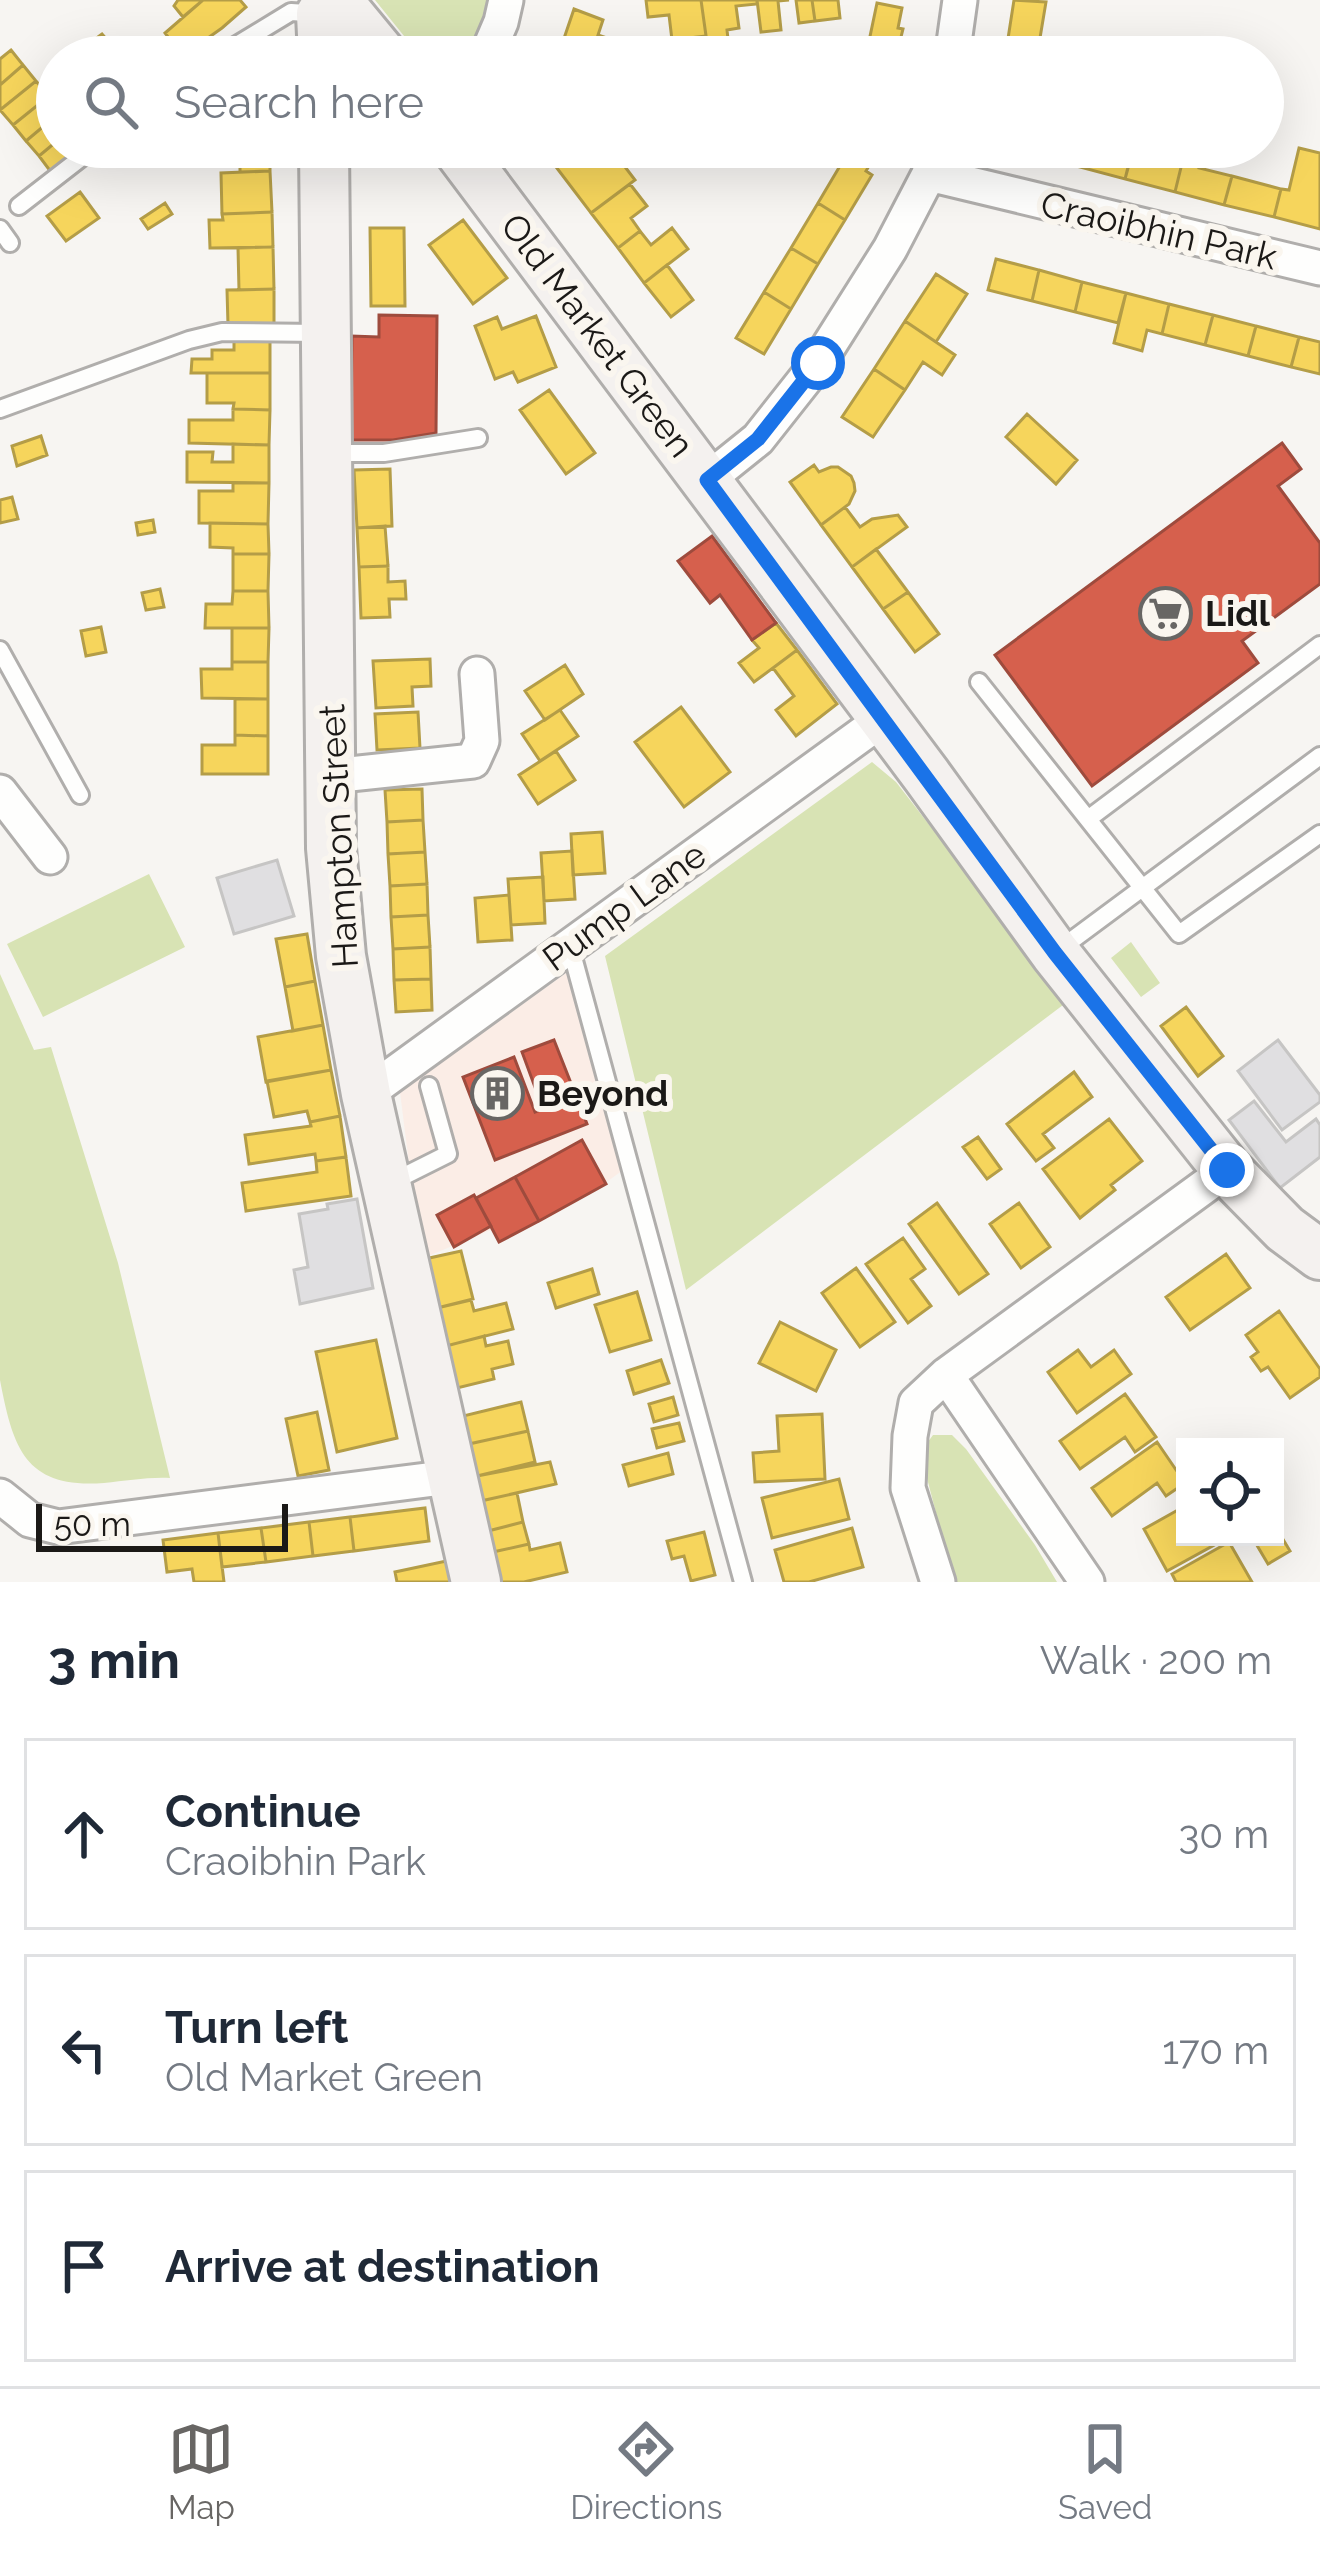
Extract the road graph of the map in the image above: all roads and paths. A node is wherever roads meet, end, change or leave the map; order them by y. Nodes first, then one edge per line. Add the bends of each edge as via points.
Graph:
1 (506, 0) edge
2 (960, 0) edge
3 (330, 18) edge
4 (252, 36) edge
5 (355, 36) edge
6 (495, 36) edge
7 (955, 36) edge
8 (68, 168) edge
9 (324, 168) edge
10 (472, 168) edge
11 (929, 168) edge
12 (957, 168) edge
13 (19, 206) dead end
14 (1320, 268) edge
15 (328, 334) junction
16 (0, 409) edge
17 (478, 438) dead end
18 (328, 453) junction
19 (707, 480) junction
20 (1320, 646) edge
21 (0, 650) edge
22 (477, 674) dead end
23 (980, 682) dead end
24 (883, 719) junction
25 (1320, 756) edge
26 (331, 776) junction
27 (0, 792) edge
28 (80, 795) dead end
29 (1088, 819) junction
30 (1320, 834) edge
31 (50, 857) dead end
32 (1142, 888) junction
33 (570, 946) junction
34 (1055, 953) junction
35 (429, 1086) dead end
36 (366, 1094) junction
37 (1227, 1170) junction
38 (386, 1185) junction
39 (1320, 1255) edge
40 (946, 1376) junction
41 (450, 1477) junction
42 (0, 1496) edge
43 (476, 1582) edge
44 (742, 1582) edge
45 (938, 1582) edge
46 (1087, 1582) edge

1 - 6 street
2 - 7 street
3 - 4 lane via 291,12
3 - 5 main road
8 - 13 lane
9 - 15 main road, Hampton Street
10 - 19 main road, Old Market Green
11 - 19 street, Craoibhin Park via 890,249 818,363 758,439
12 - 14 street, Craoibhin Park
15 - 16 lane via 222,332
15 - 18 main road, Hampton Street
17 - 18 lane
18 - 26 main road, Hampton Street
19 - 24 main road, Old Market Green
20 - 29 lane
21 - 28 lane
22 - 26 street via 482,741 473,761
23 - 29 lane
24 - 33 street, Pump Lane
24 - 34 main road, Old Market Green
25 - 32 lane
26 - 36 main road, Hampton Street via 340,956
27 - 31 street
29 - 32 lane
30 - 32 lane via 1179,934
32 - 34 lane
33 - 36 street, Pump Lane
33 - 44 lane
34 - 37 main road, Old Market Green
35 - 38 lane via 448,1154
36 - 38 main road, Hampton Street
37 - 39 main road, Old Market Green
37 - 40 street
38 - 41 main road, Hampton Street
40 - 45 street via 916,1403 910,1436 908,1488
40 - 46 street
41 - 42 street via 58,1527 30,1520
41 - 43 main road, Hampton Street

